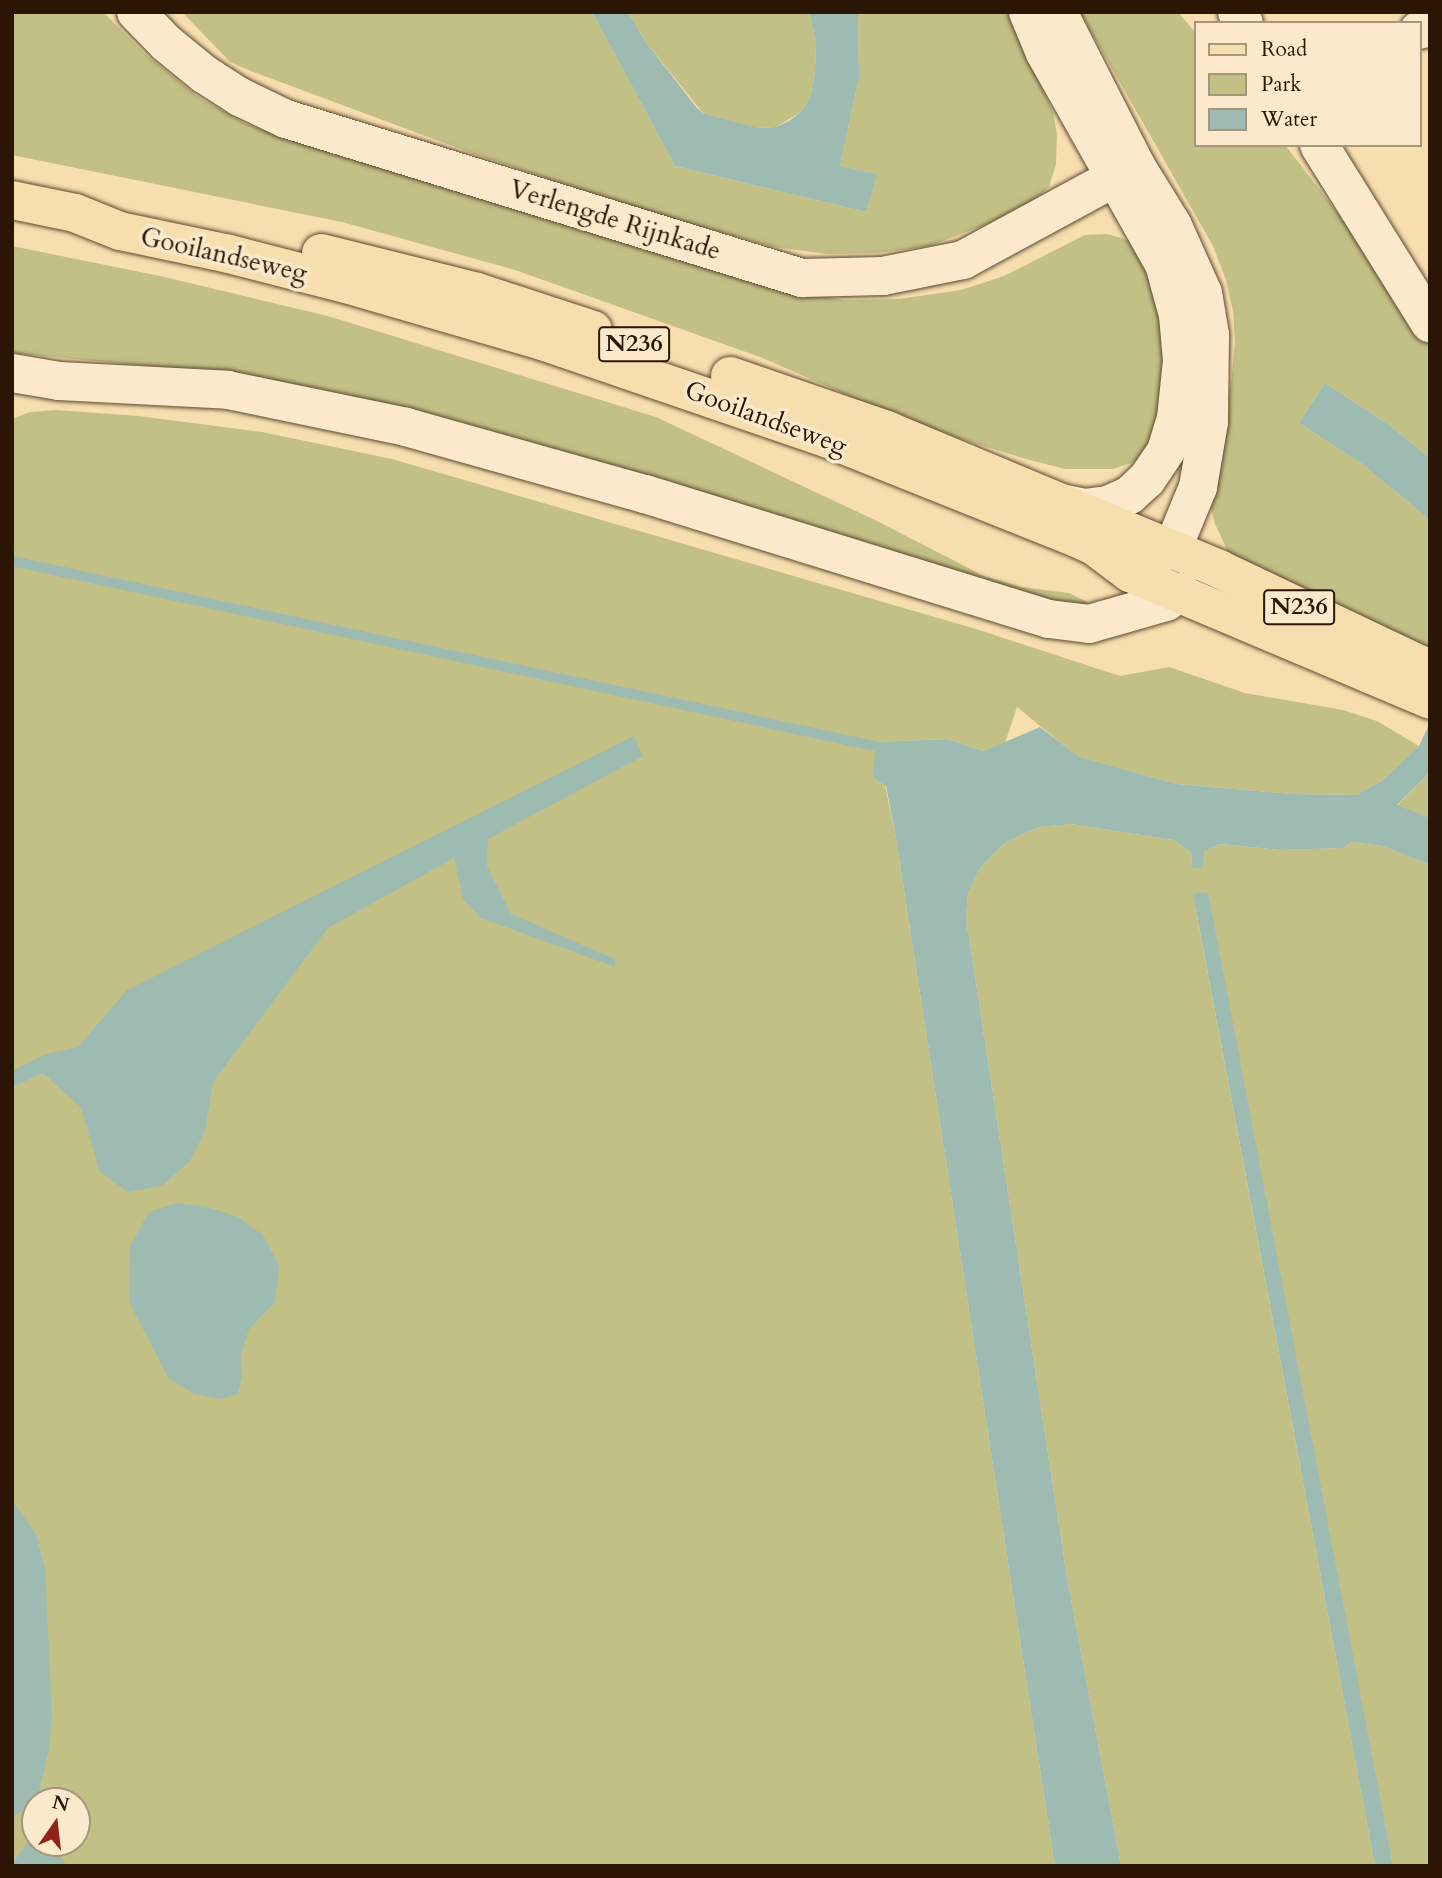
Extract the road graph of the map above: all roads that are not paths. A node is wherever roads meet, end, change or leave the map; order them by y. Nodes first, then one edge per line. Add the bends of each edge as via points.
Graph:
1 (136, 12) edge
2 (1028, 12) edge
3 (1058, 12) edge
4 (1321, 147) edge
5 (1125, 172) junction
6 (12, 200) edge
7 (75, 213) junction
8 (1430, 323) edge
9 (12, 373) edge
10 (1061, 503) junction
11 (1094, 546) junction
12 (1172, 550) junction
13 (1181, 592) junction
14 (1424, 682) edge

1 - 5 street, Verlengde Rijnkade via 204,74 286,118 802,278 883,276 963,260
2 - 5 street via 1045,53
3 - 5 street
4 - 8 street
5 - 10 street via 1164,264 1178,315 1182,361 1176,418 1167,451 1130,495 1108,505 1085,508
5 - 12 street via 1173,226 1203,293 1210,335 1205,456 1198,487
6 - 7 main road, Gooilandseweg / N236
7 - 10 main road, Gooilandseweg / N236 via 123,213 209,229 386,267 477,292 887,430
7 - 11 main road, Gooilandseweg / N236 via 120,231 346,284 654,378 829,439
9 - 13 street via 59,381 228,390 407,427 645,494 1049,619 1089,624 1166,602
10 - 12 main road, Gooilandseweg / N236
11 - 12 street via 1146,556
11 - 13 main road, Gooilandseweg / N236 via 1130,573
12 - 14 main road, Gooilandseweg / N236
13 - 14 main road, Gooilandseweg / N236

